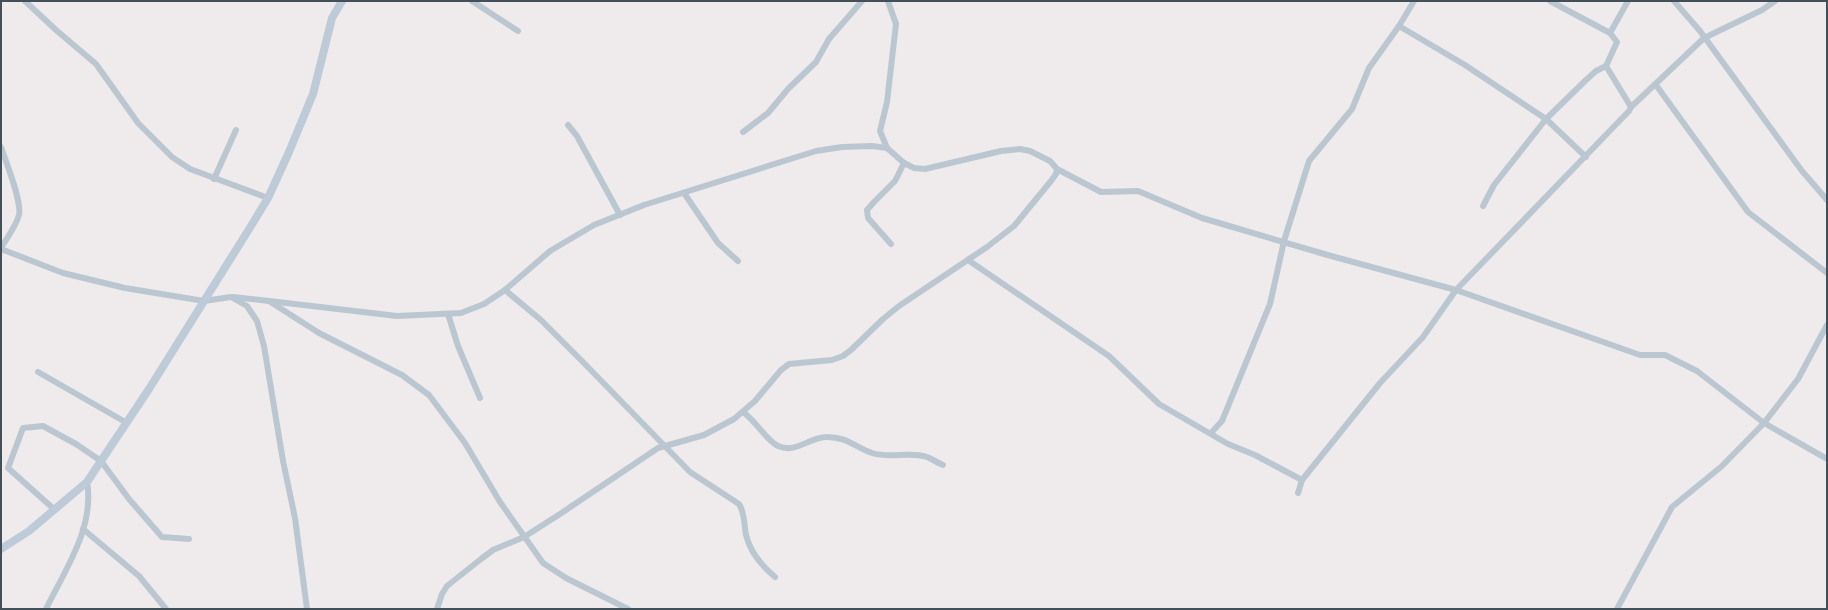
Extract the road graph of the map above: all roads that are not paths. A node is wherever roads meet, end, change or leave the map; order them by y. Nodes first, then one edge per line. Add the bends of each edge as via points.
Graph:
1 (25, 1) edge
2 (342, 1) edge
3 (472, 1) edge
4 (862, 1) edge
5 (888, 1) edge
6 (1414, 1) edge
7 (1550, 1) edge
8 (1628, 1) edge
9 (1674, 1) edge
10 (1775, 1) edge
11 (1399, 26) junction
12 (518, 31) dead end
13 (1610, 33) junction
14 (1704, 38) junction
15 (1606, 66) junction
16 (1656, 84) junction
17 (1631, 107) junction
18 (1546, 119) junction
19 (568, 125) dead end
20 (236, 130) dead end
21 (743, 132) dead end
22 (1, 147) edge
23 (886, 148) junction
24 (1586, 157) junction
25 (904, 163) junction
26 (1057, 169) junction
27 (214, 179) junction
28 (684, 193) junction
29 (268, 198) junction
30 (1827, 200) edge
31 (1483, 206) dead end
32 (620, 215) junction
33 (1284, 241) junction
34 (891, 244) dead end
35 (1, 248) edge
36 (968, 260) junction
37 (738, 261) dead end
38 (1827, 272) edge
39 (505, 290) junction
40 (1456, 290) junction
41 (231, 297) junction
42 (204, 301) junction
43 (268, 301) junction
44 (448, 314) junction
45 (1827, 325) edge
46 (38, 372) dead end
47 (480, 398) dead end
48 (743, 412) junction
49 (127, 423) junction
50 (1764, 423) junction
51 (1211, 433) junction
52 (664, 446) junction
53 (1827, 459) edge
54 (101, 461) junction
55 (943, 465) dead end
56 (1302, 480) junction
57 (87, 482) junction
58 (1298, 493) dead end
59 (55, 510) junction
60 (83, 529) junction
61 (524, 537) junction
62 (189, 539) dead end
63 (1, 549) edge
64 (775, 576) dead end
65 (46, 609) edge
66 (166, 609) edge
67 (307, 609) edge
68 (437, 609) edge
69 (628, 609) edge
70 (1617, 609) edge

1 - 27 street via 96,64 125,106 172,157 190,169
2 - 29 main road via 332,18 313,94
3 - 12 street
4 - 21 street via 829,39 816,62 768,113
5 - 23 street via 896,24 887,102 880,131
6 - 11 street
7 - 13 street
8 - 13 street
9 - 14 street
10 - 14 street
11 - 18 street via 1465,65
11 - 33 street via 1369,68 1352,109 1309,160
13 - 15 street via 1617,42
14 - 16 street
14 - 30 street via 1802,171
15 - 17 street
15 - 18 street via 1596,71
16 - 17 street
16 - 38 street via 1748,212
17 - 24 street
18 - 24 street
18 - 31 street via 1494,185
19 - 32 street via 577,136
20 - 27 street
22 - 35 street via 15,188 19,209 18,218
23 - 25 street
23 - 28 street via 842,147 816,151
24 - 40 street
25 - 26 street via 914,168 925,169 984,154 1020,149 1041,156
25 - 34 street via 895,181 867,210 868,218
26 - 33 street via 1101,192 1138,191 1202,218
26 - 36 street via 1056,174 1014,226
27 - 29 street
28 - 32 street
28 - 37 street via 718,243
29 - 42 main road
32 - 39 street via 594,225 550,251
33 - 40 street
33 - 51 street via 1270,304 1222,421
35 - 42 street via 63,273 125,288
36 - 48 street via 899,306 843,356 832,360 789,364
36 - 51 street via 1109,356 1159,404
39 - 44 street via 484,304 461,313
39 - 52 street via 556,335
40 - 50 street via 1640,355 1665,355 1697,371
40 - 56 street via 1423,337 1380,383
41 - 42 street
41 - 43 street
41 - 67 street via 247,306 257,321 264,346 295,518
42 - 49 main road
43 - 44 street via 397,316
43 - 61 street via 319,333 402,376 429,395 466,442 500,502
44 - 47 street via 458,346
45 - 50 street via 1798,378
46 - 49 street
48 - 52 street via 704,435
48 - 55 street via 755,421 773,443 786,448 798,447 817,438 846,439 871,453 883,456 927,457
49 - 54 main road
50 - 53 street
50 - 70 street via 1722,466 1672,507
51 - 56 street
52 - 61 street via 648,454
52 - 64 street via 690,472 738,504 742,510 751,547 764,567
54 - 57 main road
54 - 59 street via 43,426 23,428 8,468
54 - 62 street via 162,537
56 - 58 street
57 - 59 main road
57 - 60 street via 88,510
59 - 63 main road
60 - 65 street
60 - 66 street via 139,576
61 - 68 street via 493,550 456,578 442,594
61 - 69 street via 543,563 566,578

